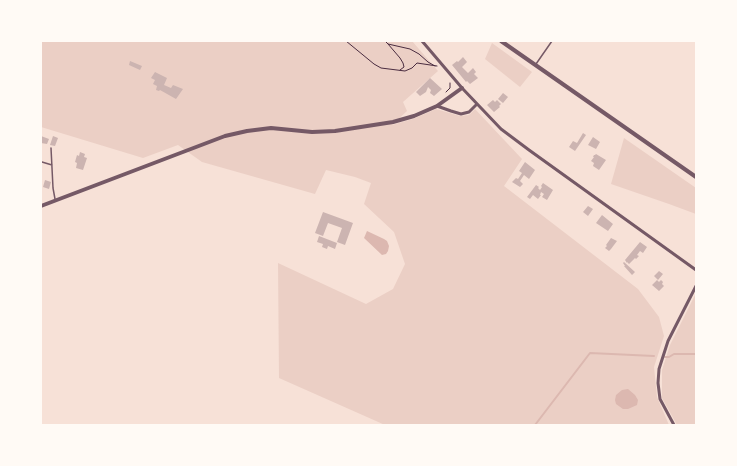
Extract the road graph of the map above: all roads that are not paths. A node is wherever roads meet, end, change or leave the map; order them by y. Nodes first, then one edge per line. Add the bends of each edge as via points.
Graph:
1 (422, 41) edge
2 (501, 41) edge
3 (552, 41) edge
4 (535, 65) junction
5 (462, 88) junction
6 (477, 104) junction
7 (437, 106) junction
8 (52, 148) dead end
9 (42, 162) dead end
10 (52, 165) junction
11 (696, 177) edge
12 (56, 201) junction
13 (41, 206) edge
14 (696, 270) edge
15 (696, 286) edge
16 (674, 425) edge

1 - 5 street
2 - 4 street
3 - 4 lane
4 - 11 street
5 - 6 street
5 - 7 street
6 - 7 street via 469,112 461,114
6 - 14 street via 501,129 528,150
7 - 12 street via 393,122 335,131 312,132 271,128 225,136
8 - 10 lane
9 - 10 lane
10 - 12 lane via 52,188
12 - 13 street
15 - 16 street via 668,341 659,369 660,400

